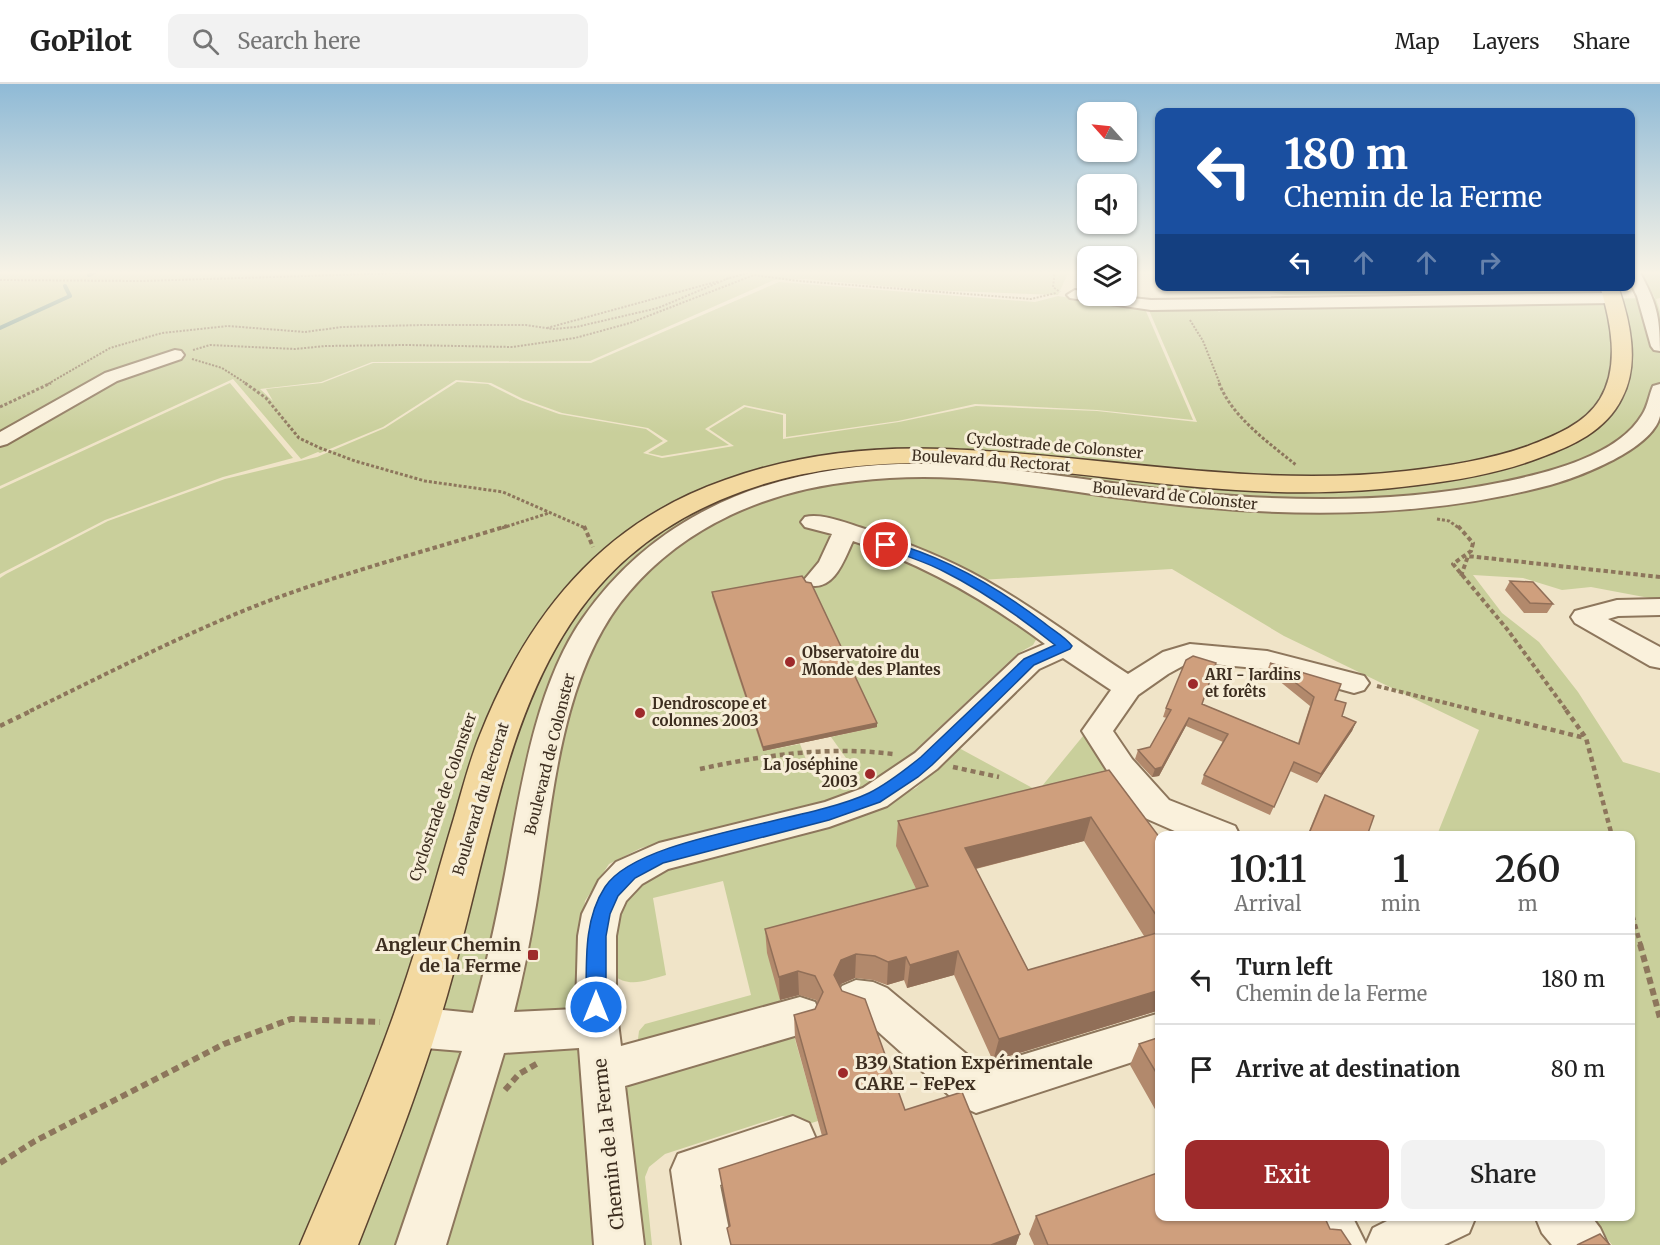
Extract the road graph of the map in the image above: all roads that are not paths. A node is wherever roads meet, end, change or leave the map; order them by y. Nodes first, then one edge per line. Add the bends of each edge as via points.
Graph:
1 (1620, 325) edge
2 (1648, 325) edge
3 (1660, 346) edge
4 (175, 355) road end
5 (1660, 390) edge
6 (0, 440) edge
7 (813, 522) dead end
8 (846, 530) junction
9 (817, 580) dead end
10 (1660, 608) edge
11 (1065, 646) junction
12 (1660, 659) edge
13 (1354, 683) road end
14 (1128, 688) junction
15 (1157, 809) junction
16 (1177, 831) edge
17 (1212, 831) edge
18 (856, 999) edge
19 (800, 1016) edge
20 (390, 1027) junction
21 (597, 1027) junction
22 (489, 1034) junction
23 (1155, 1035) edge
24 (602, 1072) junction
25 (793, 1139) dead end
26 (1327, 1221) edge
27 (1441, 1221) edge
28 (1563, 1221) edge
29 (329, 1245) edge
30 (421, 1245) edge
31 (619, 1245) edge
32 (707, 1245) edge
33 (1342, 1245) edge
34 (1390, 1245) edge
35 (1583, 1245) edge

1 - 20 main road, Boulevard du Rectorat via 1621,357 1616,387 1607,406 1570,436 1488,466 1391,481 1279,484 973,457 889,456 834,461 765,475 700,498 665,516 621,546 577,589 541,644 510,704
2 - 3 street
4 - 6 street via 111,376
5 - 22 street, Boulevard de Colonster via 1652,415 1644,425 1624,443 1595,460 1546,479 1464,496 1379,505 1278,506 1185,499 986,474 895,471 835,476 781,488 701,519 659,546 632,572 596,616 575,656 537,796 510,946
7 - 8 street
8 - 9 street via 830,564
8 - 11 street via 946,567 1022,612
10 - 12 street via 1617,608 1584,617
11 - 14 street
11 - 21 street, Chemin de la Ferme via 1029,662 927,761 874,797 829,814 659,858 629,873 612,891 601,914 597,936
13 - 14 street via 1267,660 1190,653 1156,668
14 - 15 street via 1097,731
15 - 16 street
15 - 17 street
18 - 23 street via 873,1000 976,1091
19 - 24 street
20 - 22 street
20 - 29 main road, Boulevard du Rectorat via 387,1100
21 - 22 street
21 - 24 street, Chemin de la Ferme
22 - 30 street, Boulevard de Colonster via 452,1159
24 - 31 street, Chemin de la Ferme
25 - 32 street via 694,1170
26 - 33 street
27 - 34 street
28 - 35 street

